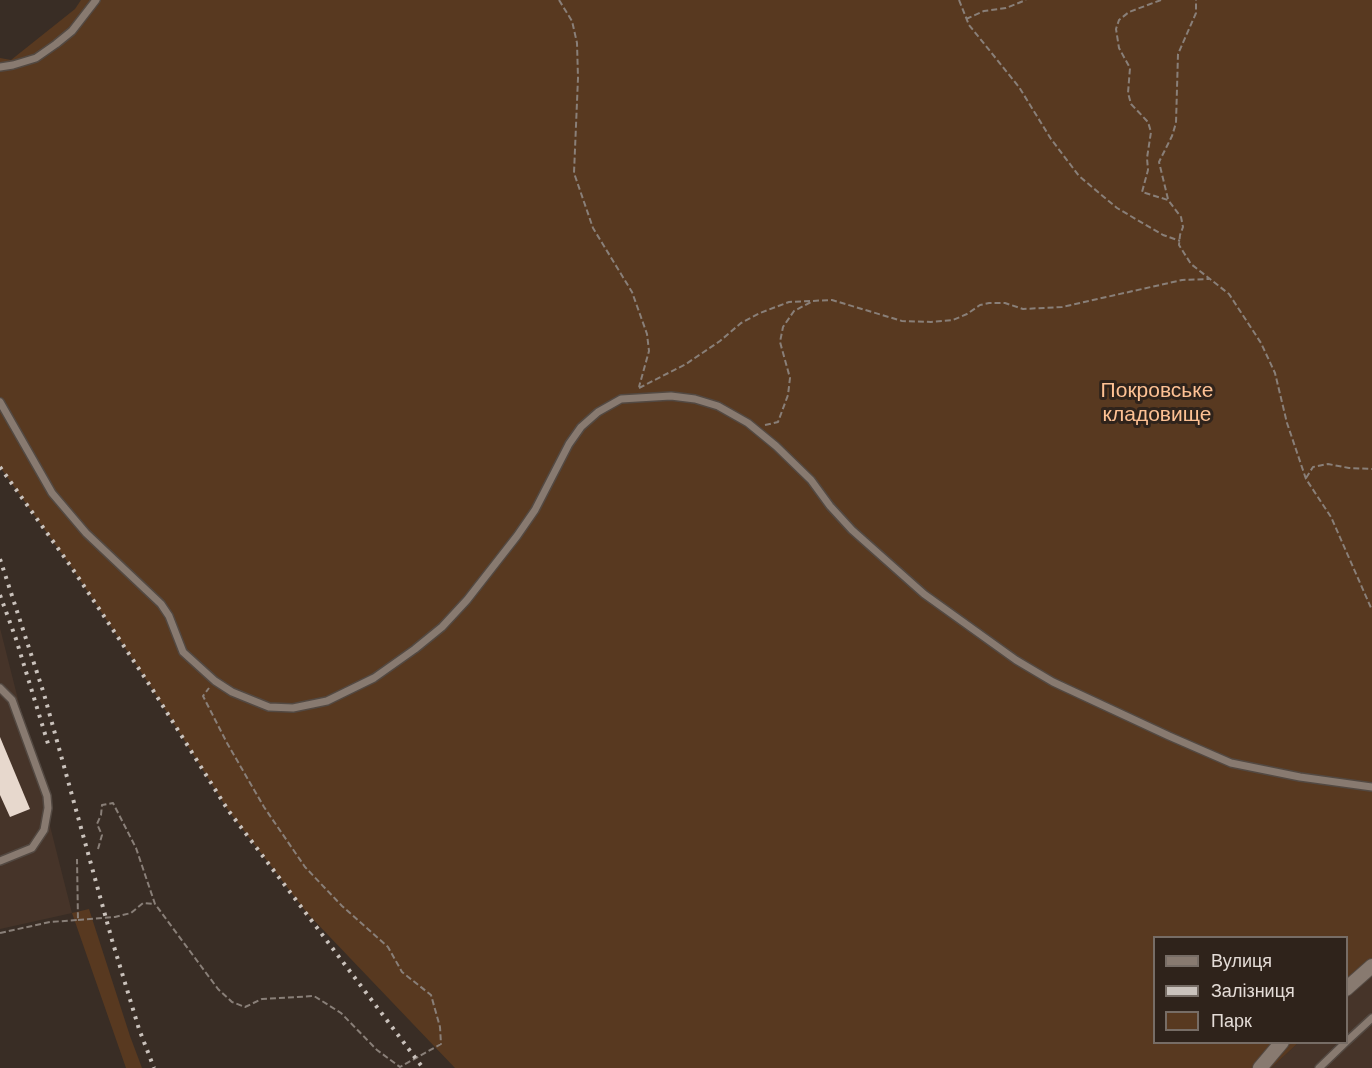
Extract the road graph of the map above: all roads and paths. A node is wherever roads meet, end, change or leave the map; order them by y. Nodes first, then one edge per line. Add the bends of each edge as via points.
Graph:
1 (96, 0) edge
2 (559, 0) edge
3 (959, 0) edge
4 (1026, 0) edge
5 (1161, 0) edge
6 (1196, 0) edge
7 (966, 19) junction
8 (0, 67) edge
9 (1168, 200) junction
10 (1180, 241) junction
11 (1209, 279) junction
12 (813, 301) junction
13 (0, 402) edge
14 (748, 423) junction
15 (1372, 469) edge
16 (1305, 479) junction
17 (1372, 610) edge
18 (214, 681) junction
19 (0, 688) edge
20 (1372, 787) edge
21 (98, 849) dead end
22 (77, 859) dead end
23 (0, 861) edge
24 (155, 904) junction
25 (78, 920) junction
26 (0, 933) edge
27 (1372, 966) edge
28 (1348, 988) edge
29 (1372, 1018) edge
30 (1348, 1040) edge
31 (1280, 1044) edge
32 (1344, 1044) edge
33 (1260, 1068) edge
34 (1319, 1068) edge

1 - 8 lane via 72,31 36,58
2 - 12 path via 572,21 577,43 574,173 593,228 632,292 647,334 649,351 639,387 686,364 760,313 789,302
3 - 7 path
4 - 7 path
5 - 9 path via 1129,12 1119,20 1116,29 1119,48 1130,68 1131,104 1148,122 1151,132 1142,192
6 - 9 path via 1196,13 1178,54 1176,123 1159,162
7 - 10 path via 1019,87 1079,176 1117,207
9 - 10 path via 1181,217
10 - 11 path via 1191,264
11 - 12 path via 1182,280 1062,307 1023,309 988,303 953,320 931,322 902,321 832,300
11 - 16 path via 1229,294 1266,353
12 - 14 path via 794,310 783,327 780,342 790,378 778,422
13 - 18 lane via 52,493 87,533 161,604 183,652
14 - 18 lane via 718,406 695,399 621,399 581,427 535,510 467,600 442,627 374,678 327,701 293,708 269,707
14 - 20 lane via 811,480 852,530 924,594 1016,660 1101,705 1231,763
15 - 16 path via 1328,464 1313,467
16 - 17 path via 1331,518
18 - 24 path via 203,696 264,807 305,867 388,947 402,972 431,995 441,1044 400,1067 341,1013 314,996 262,999 245,1007 232,1002
19 - 23 lane via 12,700 48,808 44,830 32,848
21 - 24 path via 102,835 97,824 102,805 112,803 136,848
22 - 25 path
24 - 25 path via 143,903 131,913 115,917
25 - 26 path
27 - 28 street
29 - 30 lane
31 - 33 street
32 - 34 lane

